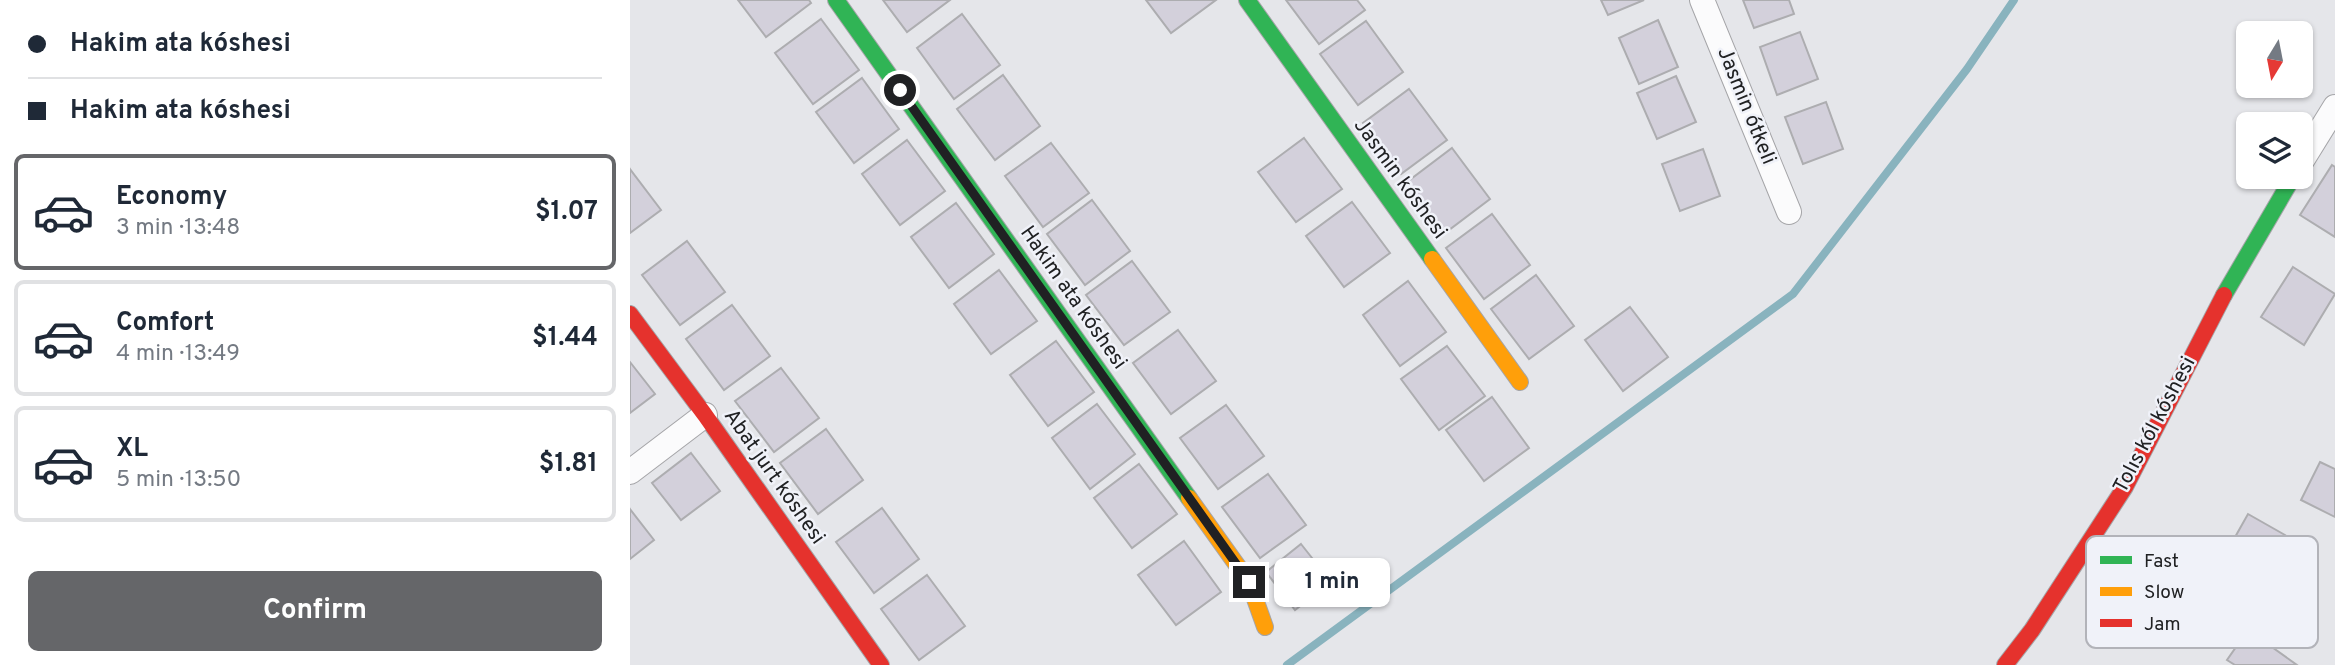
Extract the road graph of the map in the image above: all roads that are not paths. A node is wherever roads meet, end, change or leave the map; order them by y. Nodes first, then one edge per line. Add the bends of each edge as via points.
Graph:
1 (836, 0) edge
2 (1247, 0) edge
3 (1702, 0) edge
4 (2335, 107) edge
5 (2313, 143) edge
6 (2286, 189) edge
7 (1789, 212) dead end
8 (630, 314) edge
9 (1520, 382) dead end
10 (705, 415) junction
11 (630, 472) edge
12 (2093, 536) edge
13 (2086, 547) edge
14 (1265, 627) dead end
15 (881, 665) edge
16 (2006, 665) edge

1 - 14 street, Hakim ata kóshesi via 1249,582
2 - 9 street, Jasmin kóshesi
3 - 7 street, Jasmin ótkeli
4 - 5 street
6 - 12 street, Tolıs kól kóshesi via 2215,310 2125,487
8 - 10 street, Abat jurt kóshesi
10 - 11 street
10 - 15 street, Abat jurt kóshesi
13 - 16 street, Tolıs kól kóshesi

